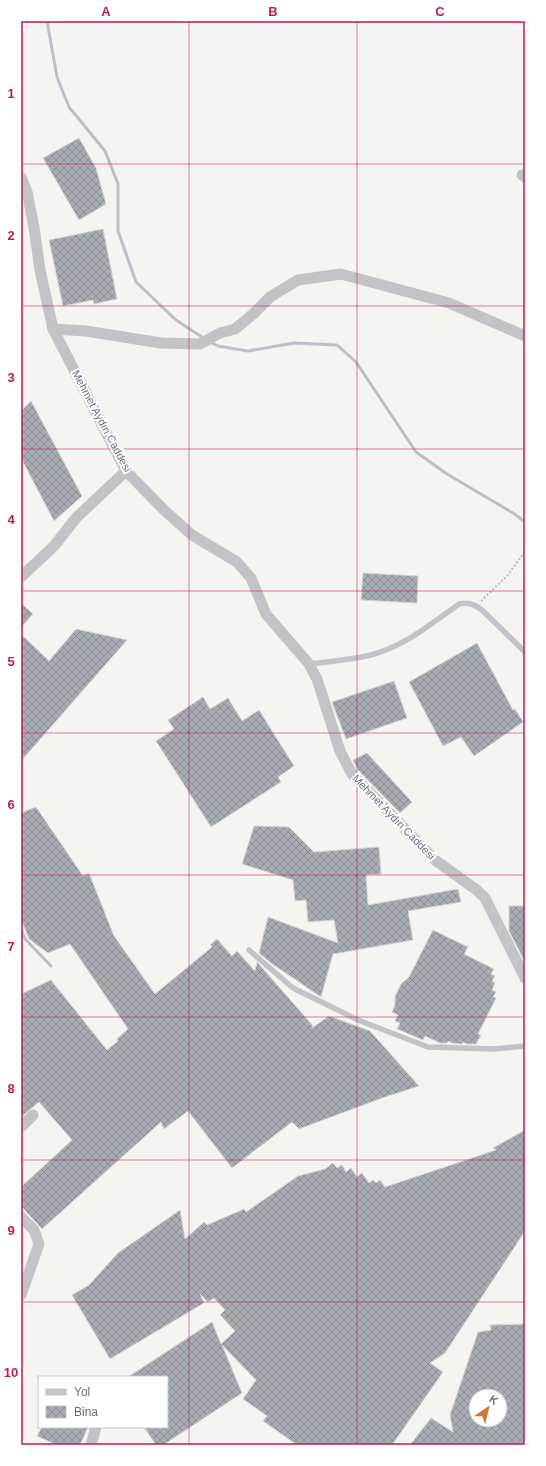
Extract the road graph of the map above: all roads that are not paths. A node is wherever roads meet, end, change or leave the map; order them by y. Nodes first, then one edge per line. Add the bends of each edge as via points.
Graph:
1 (21, 178) edge
2 (53, 329) junction
3 (525, 336) edge
4 (126, 471) junction
5 (21, 577) edge
6 (525, 652) edge
7 (309, 664) junction
8 (249, 950) dead end
9 (525, 978) edge
10 (525, 1046) edge
11 (33, 1115) dead end
12 (21, 1128) edge
13 (21, 1217) edge
14 (21, 1295) edge
15 (96, 1428) edge
16 (91, 1445) edge

1 - 2 street, Mehmet Aydın Caddesi via 27,192
2 - 3 street via 86,331 161,343 200,344 220,333 235,329 270,297 298,280 341,274 449,303
2 - 4 street, Mehmet Aydın Caddesi
4 - 5 street via 76,518 54,546
4 - 7 street, Mehmet Aydın Caddesi via 165,512 192,535 236,562 251,578 266,614
6 - 7 lane via 476,606 459,604 422,631 388,649 369,656
7 - 9 street, Mehmet Aydın Caddesi via 317,679 340,751 352,774 435,860 485,898
8 - 10 lane via 292,988 358,1020 428,1047 494,1049
11 - 12 street
13 - 14 street via 34,1230 39,1244
15 - 16 street

